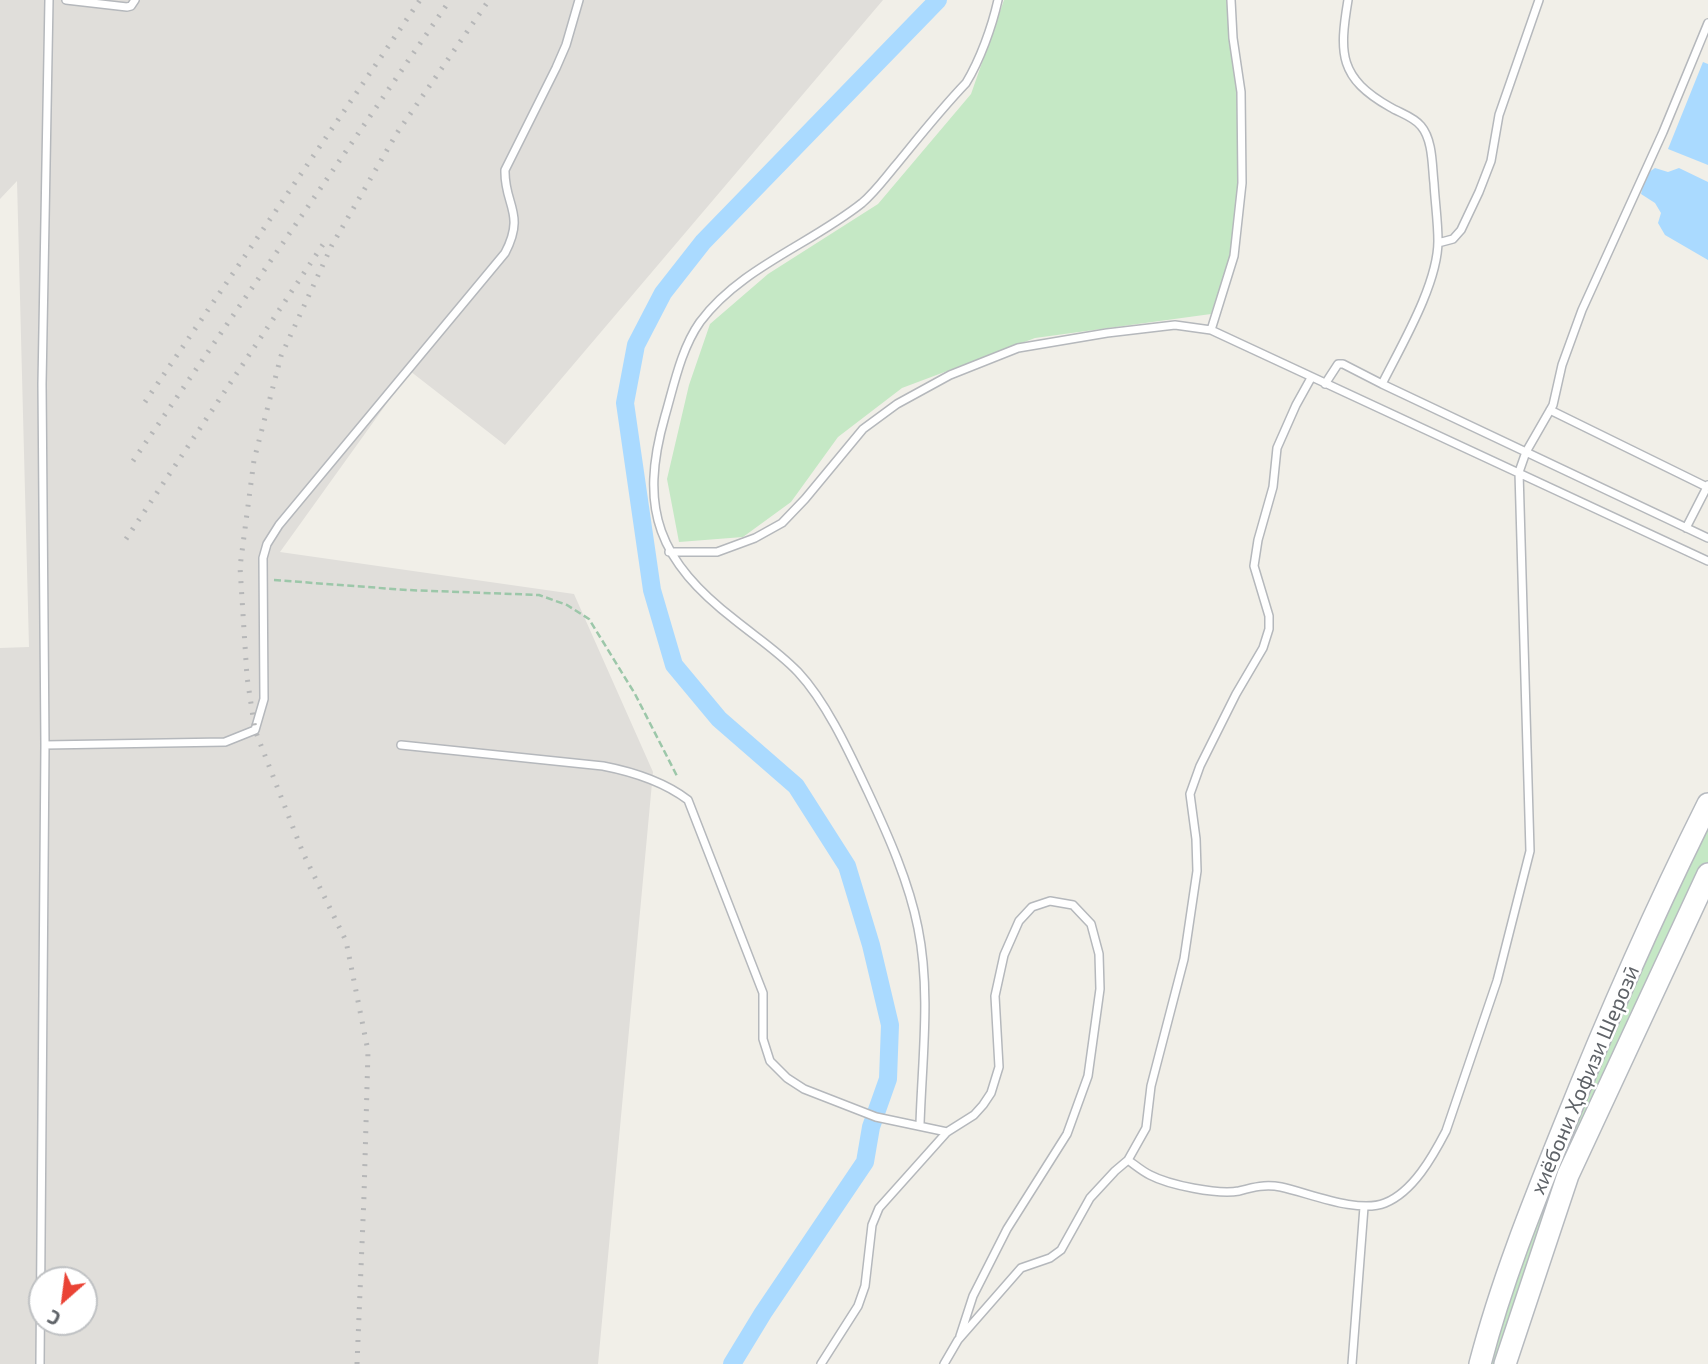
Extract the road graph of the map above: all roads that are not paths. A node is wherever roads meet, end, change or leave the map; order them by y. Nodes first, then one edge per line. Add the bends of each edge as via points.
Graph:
1 (49, 0) edge
2 (66, 0) edge
3 (135, 0) edge
4 (579, 0) edge
5 (998, 0) edge
6 (1231, 0) edge
7 (1348, 0) edge
8 (1539, 0) edge
9 (1708, 23) edge
10 (1700, 43) junction
11 (1708, 47) edge
12 (1438, 243) junction
13 (1211, 330) junction
14 (1311, 378) junction
15 (1325, 384) junction
16 (1382, 384) junction
17 (1550, 410) junction
18 (1526, 452) junction
19 (1519, 472) junction
20 (1707, 485) edge
21 (1686, 528) junction
22 (1708, 538) edge
23 (670, 552) junction
24 (1708, 561) edge
25 (45, 745) junction
26 (401, 746) dead end
27 (1708, 804) edge
28 (1708, 874) edge
29 (920, 1124) junction
30 (947, 1132) junction
31 (1128, 1160) junction
32 (1364, 1207) junction
33 (958, 1340) junction
34 (40, 1364) edge
35 (821, 1364) edge
36 (944, 1364) edge
37 (1352, 1364) edge
38 (1480, 1364) edge
39 (1505, 1364) edge

1 - 25 lane via 42,384
2 - 3 lane via 127,7
4 - 25 lane via 556,68 505,170 515,230 505,253 267,544 263,558 264,699 255,730 225,742
5 - 23 lane via 966,83 869,197 726,293 688,341 660,433 654,472 659,531
6 - 13 lane via 1241,93 1242,183 1234,256
7 - 12 lane via 1342,35 1345,63 1354,80 1413,119 1427,137
8 - 12 lane via 1499,115 1491,161 1479,191 1461,230 1453,239
9 - 10 lane
10 - 11 lane
10 - 17 lane via 1582,310
12 - 16 lane via 1421,303
13 - 14 lane
13 - 23 lane via 1175,325 1018,348 950,375 863,429 782,523 717,552
14 - 15 lane
14 - 31 lane via 1277,448 1273,487 1258,540 1254,566 1269,629 1194,776 1191,794 1197,871 1184,959 1151,1086 1146,1128
15 - 16 lane via 1343,363
15 - 19 lane
16 - 18 lane
17 - 18 lane
17 - 20 lane
18 - 19 lane
18 - 21 lane
19 - 24 lane
19 - 32 lane via 1530,851 1497,981 1447,1131 1408,1188 1386,1203
20 - 21 lane
21 - 22 lane
23 - 29 lane via 692,584 800,675 830,718 868,792 898,861 918,929 924,988
25 - 34 lane
26 - 29 lane via 603,765 667,786 688,800 763,993 763,1039 770,1061 804,1089 863,1112
27 - 38 main road, хиёбони Ҳофизи Шерозӣ via 1595,1047 1527,1217
28 - 39 main road, хиёбони Ҳофизи Шерозӣ via 1568,1175
29 - 30 lane
30 - 33 lane via 974,1115 991,1093 999,1067 995,996 1004,955 1019,921 1032,907 1051,901 1073,905 1091,923 1099,954 1100,989 1088,1076 1067,1134 1007,1229 973,1296
30 - 35 lane via 879,1208 872,1225 866,1286
31 - 32 lane via 1151,1176 1194,1188 1239,1191 1251,1186 1279,1187
31 - 33 lane via 1097,1189 1061,1250 1021,1268
32 - 37 lane
33 - 36 lane

